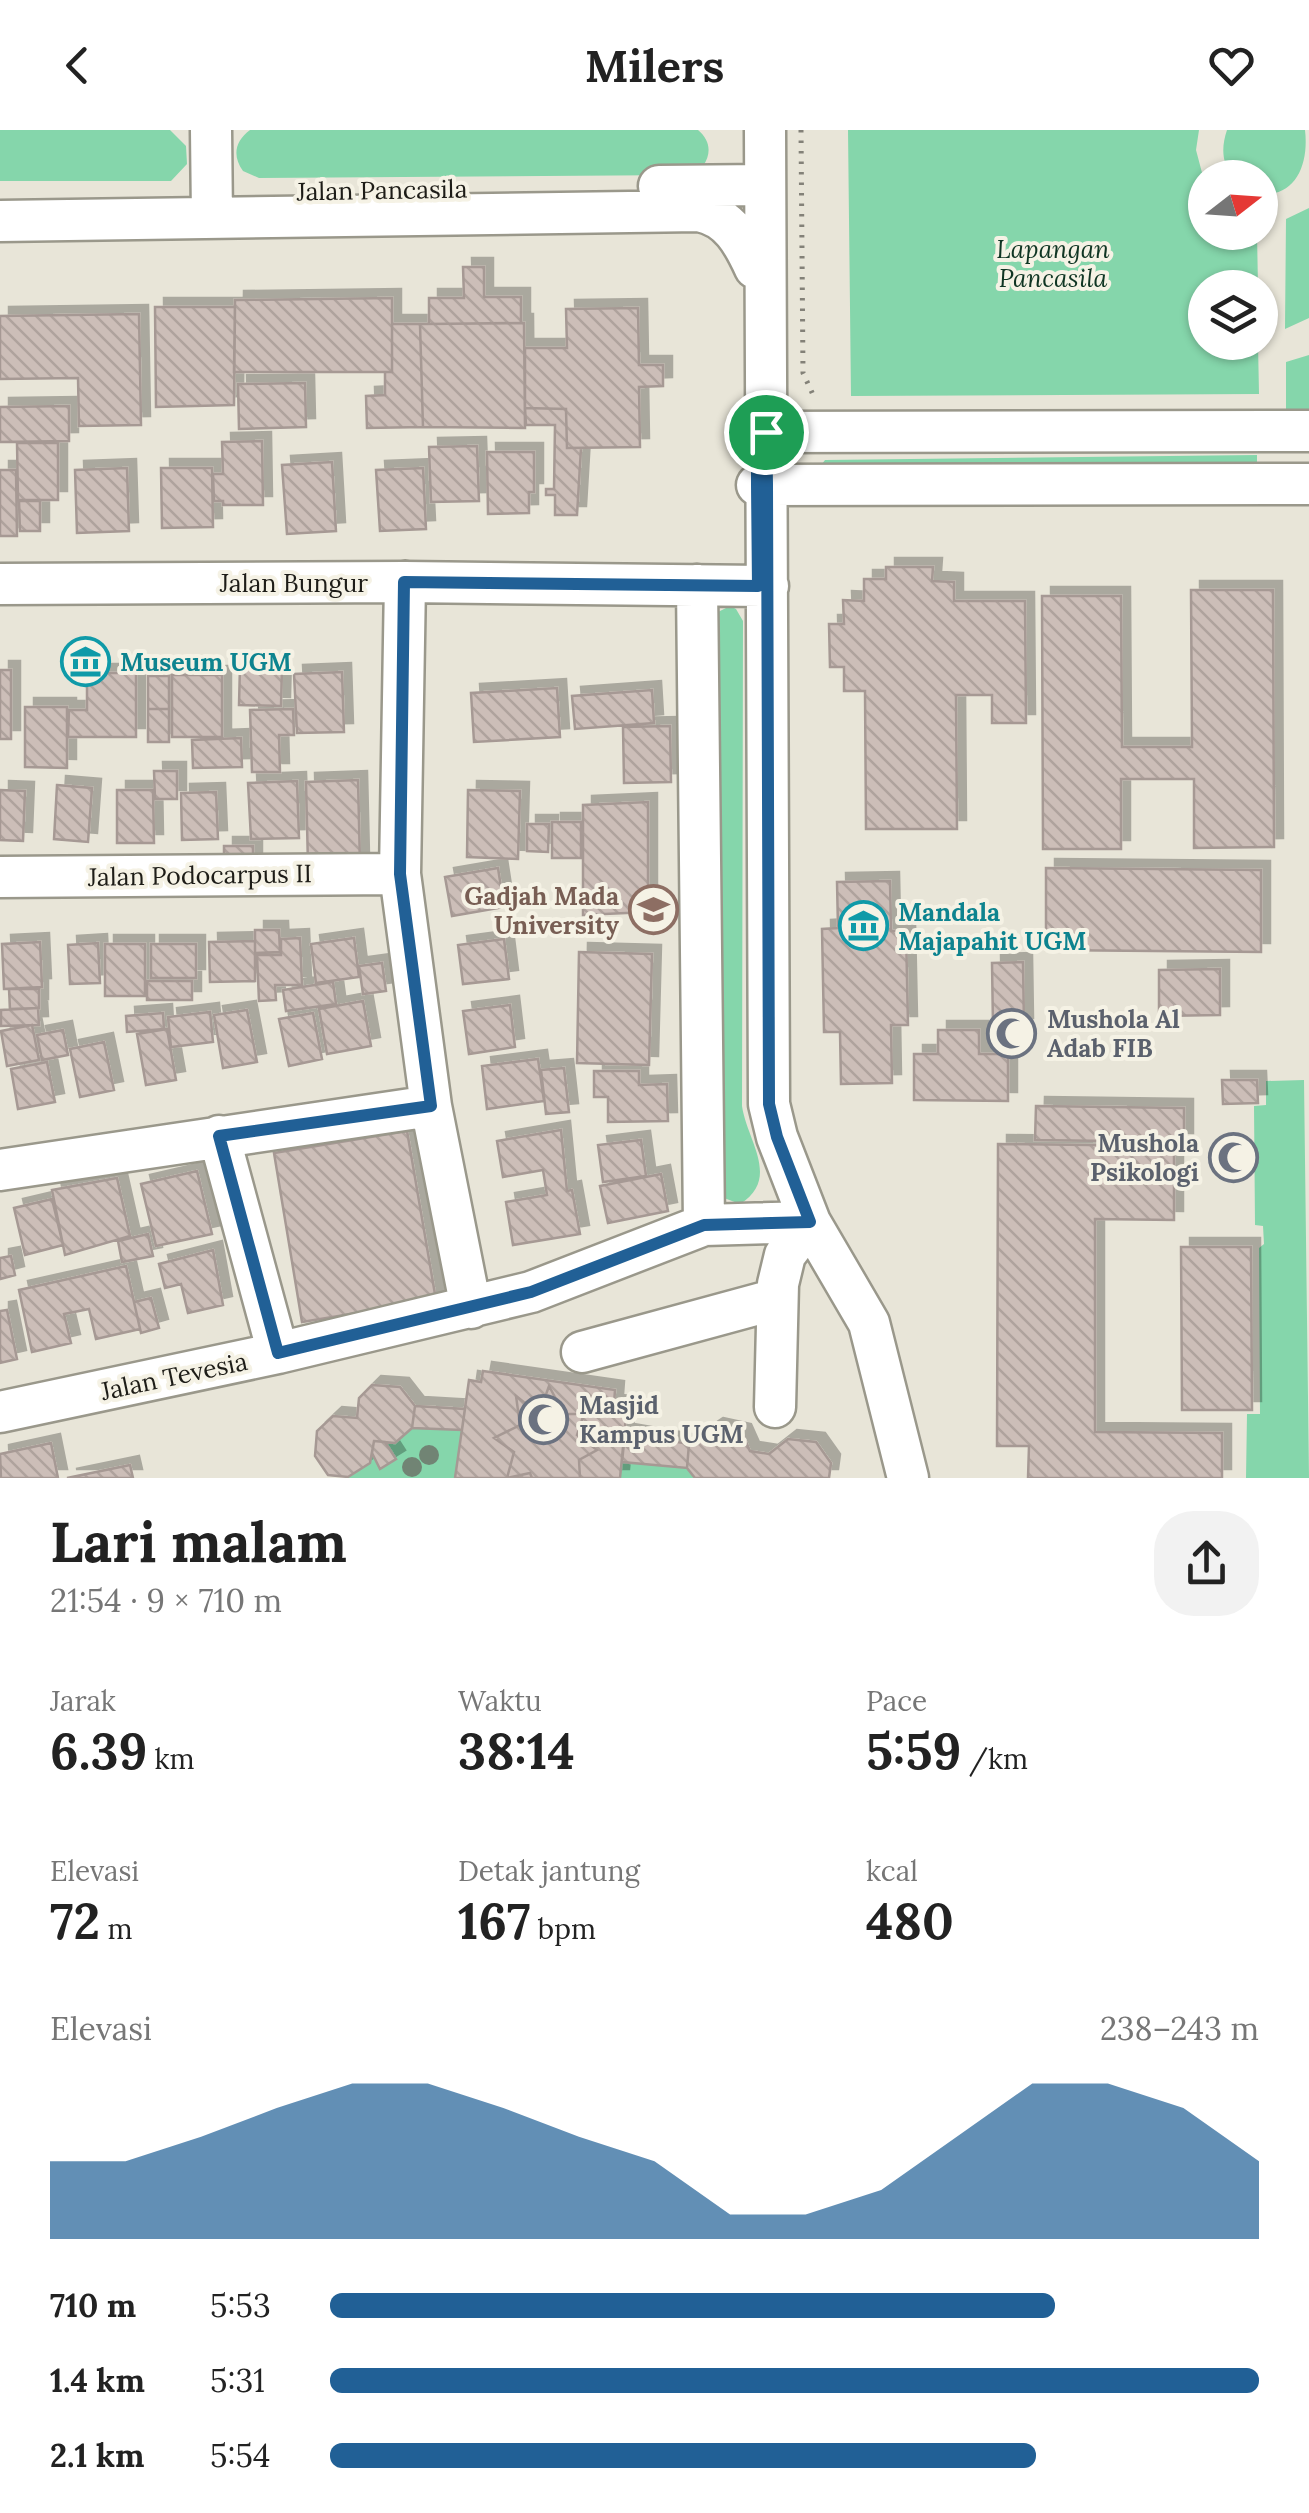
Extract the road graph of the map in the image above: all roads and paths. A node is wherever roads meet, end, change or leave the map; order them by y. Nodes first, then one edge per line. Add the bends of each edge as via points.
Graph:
1 (212, 130) edge
2 (754, 130) edge
3 (765, 130) edge
4 (801, 130) edge
5 (760, 185) junction
6 (0, 193) edge
7 (461, 202) junction
8 (212, 205) junction
9 (0, 221) edge
10 (755, 268) junction
11 (816, 400) dead end
12 (1309, 431) edge
13 (762, 432) junction
14 (1309, 484) edge
15 (762, 485) junction
16 (404, 582) junction
17 (0, 584) edge
18 (697, 585) junction
19 (763, 586) junction
20 (400, 874) junction
21 (0, 877) edge
22 (431, 1106) junction
23 (219, 1136) junction
24 (0, 1170) edge
25 (810, 1222) junction
26 (704, 1225) junction
27 (777, 1299) junction
28 (471, 1308) junction
29 (582, 1352) dead end
30 (278, 1353) junction
31 (775, 1406) dead end
32 (0, 1412) edge
33 (908, 1478) edge

1 - 8 street
2 - 5 street
3 - 5 street
4 - 11 path via 803,373
5 - 7 street, Jalan Pancasila
5 - 10 street
5 - 13 street
6 - 8 street, Jalan Pancasila
7 - 8 street, Jalan Pancasila
7 - 10 street via 707,212 737,234
8 - 9 street
10 - 13 street
12 - 13 street
13 - 15 street
14 - 15 street
15 - 19 street
16 - 17 street, Jalan Bungur
16 - 18 street, Jalan Bungur
16 - 20 street
18 - 19 street, Jalan Bungur
18 - 26 street
19 - 25 street via 769,1104
20 - 21 street, Jalan Podocarpus II
20 - 22 street
22 - 23 street
22 - 28 street
23 - 24 street
23 - 30 street
25 - 26 street, Jalan Tevesia
25 - 27 street via 785,1255
25 - 33 street via 869,1323
26 - 28 street, Jalan Tevesia via 531,1292
27 - 29 street
27 - 31 street
28 - 30 street, Jalan Tevesia
30 - 32 street, Jalan Tevesia

